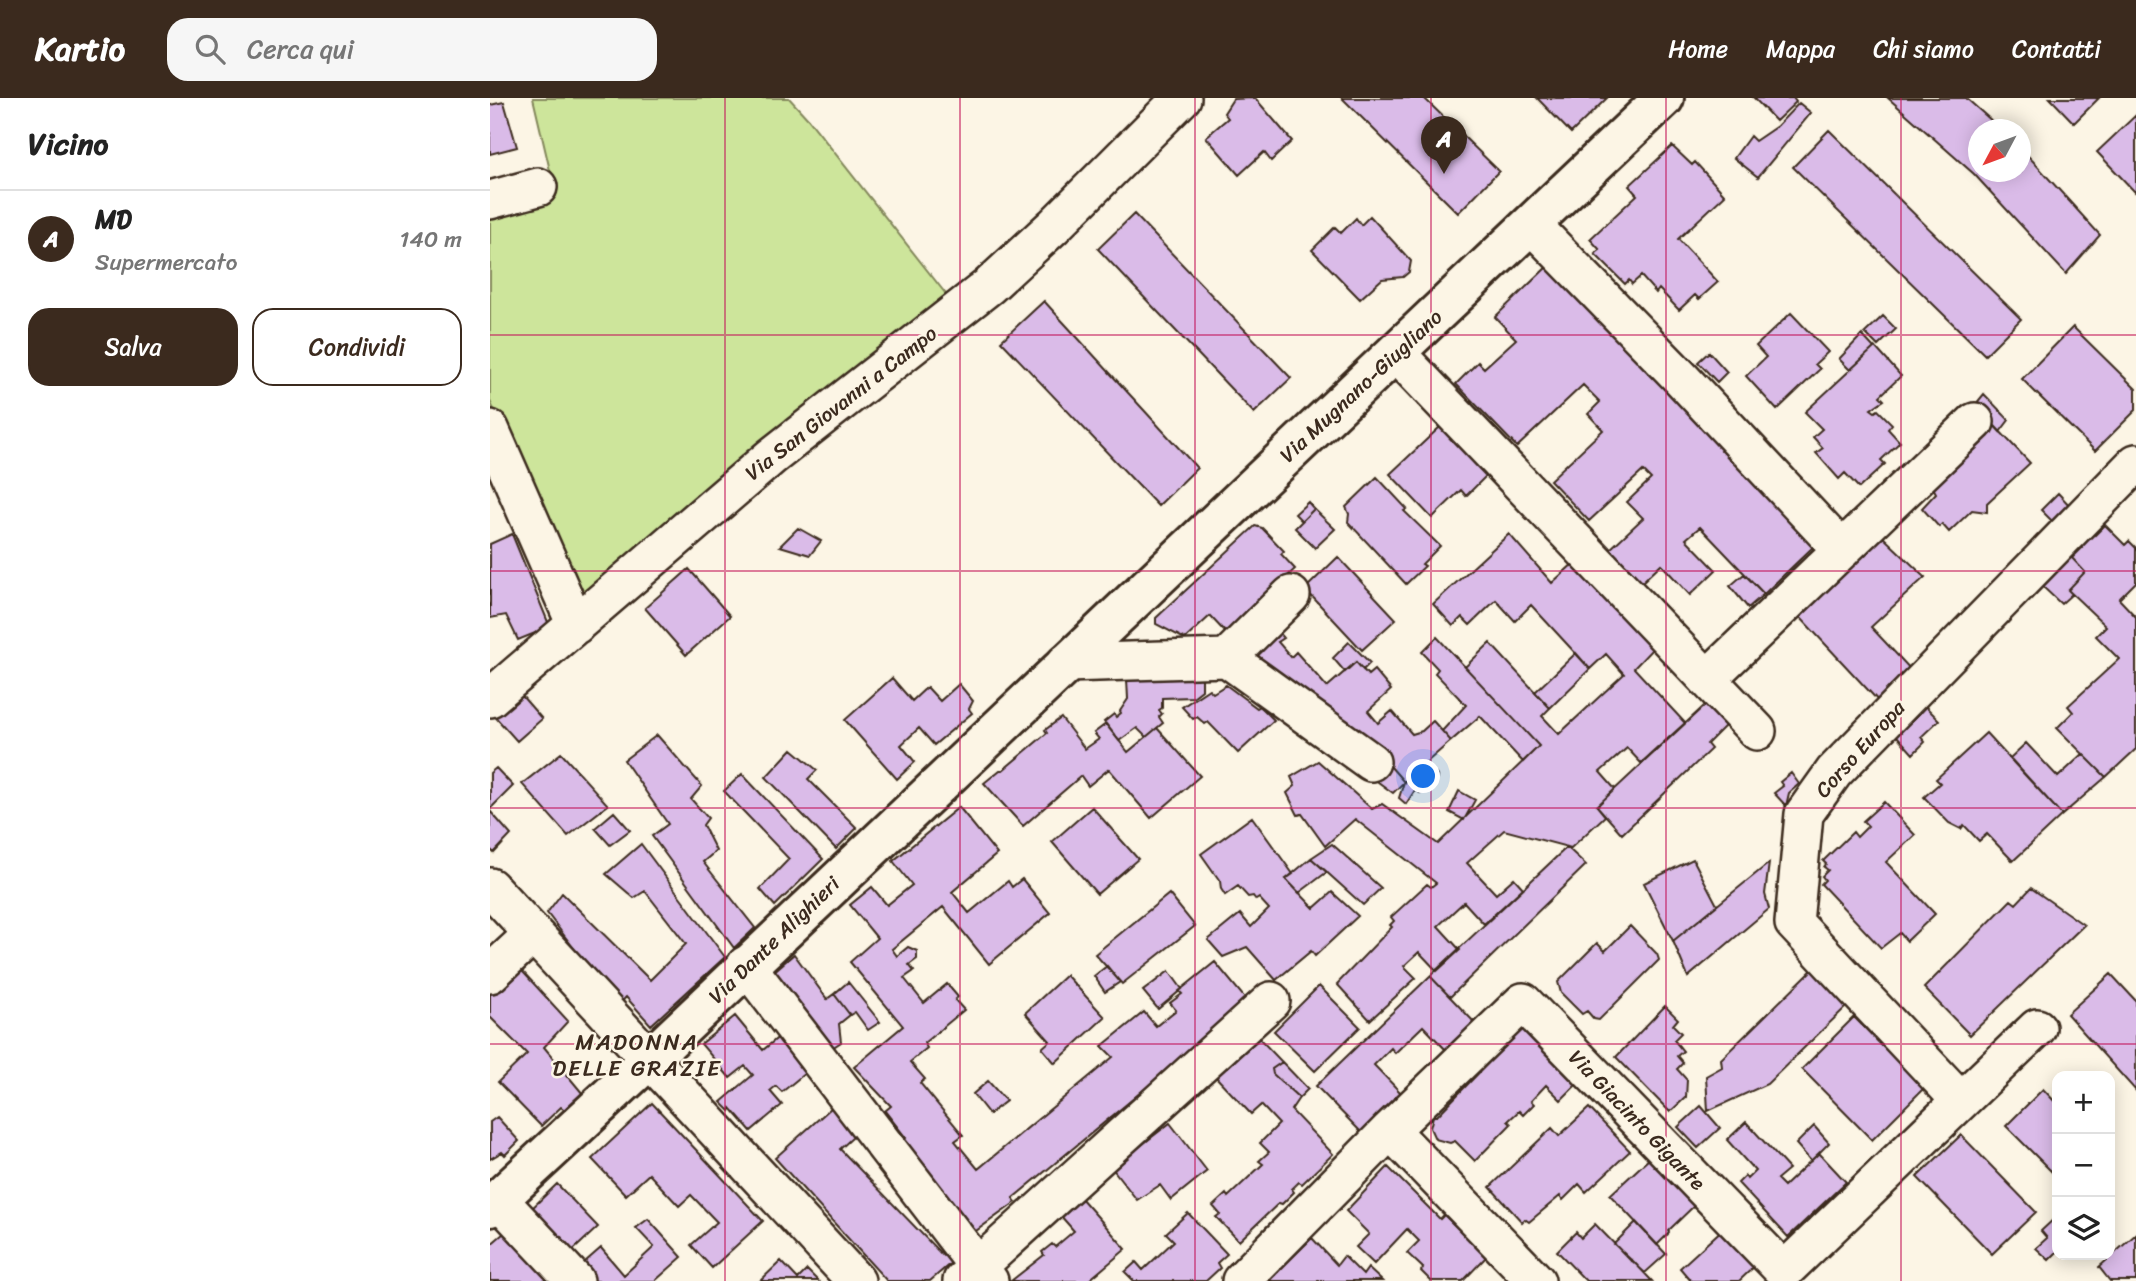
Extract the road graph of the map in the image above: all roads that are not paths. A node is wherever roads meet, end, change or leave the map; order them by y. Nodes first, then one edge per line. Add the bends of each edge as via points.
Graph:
1 (1182, 98) edge
2 (1664, 98) edge
3 (538, 187) dead end
4 (490, 200) edge
5 (1531, 224) junction
6 (1395, 353) junction
7 (1975, 422) dead end
8 (490, 429) edge
9 (2136, 463) edge
10 (1842, 550) junction
11 (1291, 595) dead end
12 (576, 625) junction
13 (1227, 658) junction
14 (1062, 668) junction
15 (1706, 679) junction
16 (490, 698) edge
17 (1757, 731) dead end
18 (1371, 762) dead end
19 (490, 887) edge
20 (533, 934) junction
21 (746, 965) junction
22 (490, 974) edge
23 (1271, 1001) dead end
24 (2037, 1028) dead end
25 (649, 1060) junction
26 (1961, 1101) junction
27 (1390, 1130) junction
28 (493, 1203) edge
29 (976, 1276) edge
30 (575, 1281) edge
31 (856, 1281) edge
32 (1241, 1281) edge
33 (1536, 1281) edge

1 - 12 street, Via San Giovanni a Campo via 989,286 771,457
2 - 5 main road, Via Mugnano-Giugliano
3 - 4 street
5 - 6 main road, Via Mugnano-Giugliano
5 - 10 street
6 - 14 main road, Via Mugnano-Giugliano
6 - 15 street
7 - 10 street
8 - 12 street
9 - 26 street, Corso Europa via 1833,772 1804,814 1794,923
10 - 15 street
11 - 13 street
12 - 16 street, Via San Giovanni a Campo
13 - 14 street
13 - 18 street
14 - 21 main road, Via Dante Alighieri
15 - 17 street
19 - 20 street
20 - 22 street
20 - 25 street
21 - 25 main road, Via Dante Alighieri
21 - 29 street
23 - 29 street
24 - 26 street, Via Giacinto Gigante
25 - 28 main road, Via Dante Alighieri
25 - 31 street
26 - 27 street, Via Giacinto Gigante via 1784,1271 1523,1002
27 - 32 street, Via Giacinto Gigante
27 - 33 street
28 - 30 street

